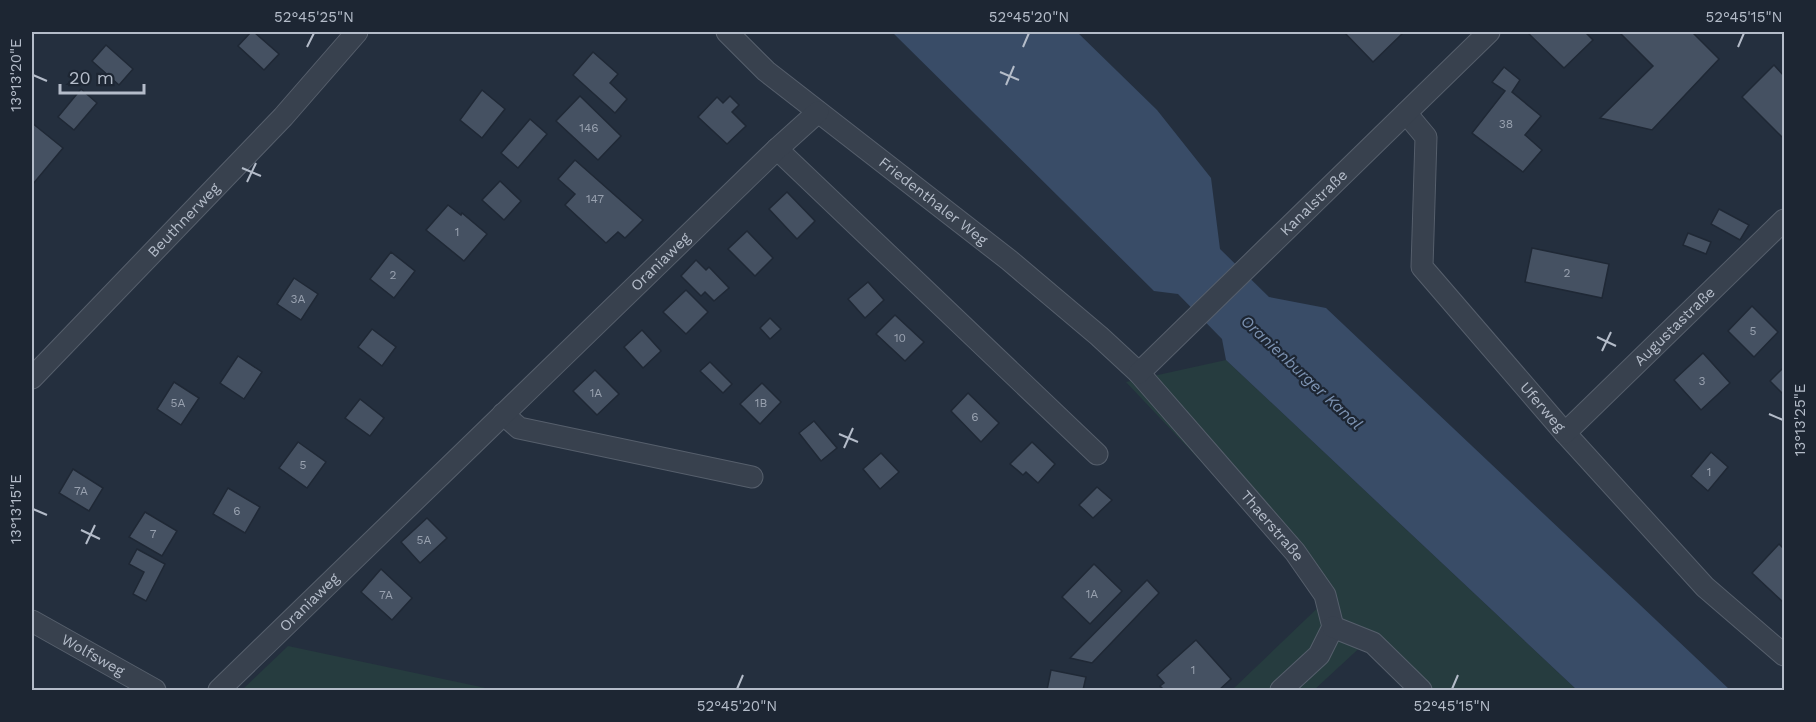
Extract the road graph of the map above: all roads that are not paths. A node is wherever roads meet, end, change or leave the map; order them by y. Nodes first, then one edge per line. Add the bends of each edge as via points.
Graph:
1 (357, 32) edge
2 (727, 32) edge
3 (1489, 32) edge
4 (818, 112) junction
5 (1406, 113) junction
6 (777, 149) junction
7 (1785, 220) edge
8 (1139, 373) junction
9 (32, 378) edge
10 (503, 414) junction
11 (1565, 433) junction
12 (1097, 454) dead end
13 (752, 477) dead end
14 (32, 621) edge
15 (1333, 627) junction
16 (1785, 655) edge
17 (155, 690) edge
18 (219, 690) edge
19 (1281, 690) edge
20 (1421, 690) edge

1 - 9 street, Beuthnerweg via 283,117
2 - 4 street, Friedenthaler Weg via 766,71
3 - 5 street, Kanalstraße
4 - 6 street, Oraniaweg
4 - 8 street, Friedenthaler Weg via 1009,260
5 - 8 street, Kanalstraße
5 - 11 street, Uferweg via 1426,137 1422,267
6 - 10 street, Oraniaweg
6 - 12 street
7 - 11 street, Augustastraße
8 - 15 street, Thaerstraße via 1295,552 1325,595
10 - 13 street via 519,428
10 - 18 street, Oraniaweg
11 - 16 street, Uferweg via 1705,587
14 - 17 street, Wolfsweg
15 - 19 street via 1319,655
15 - 20 street via 1373,643

